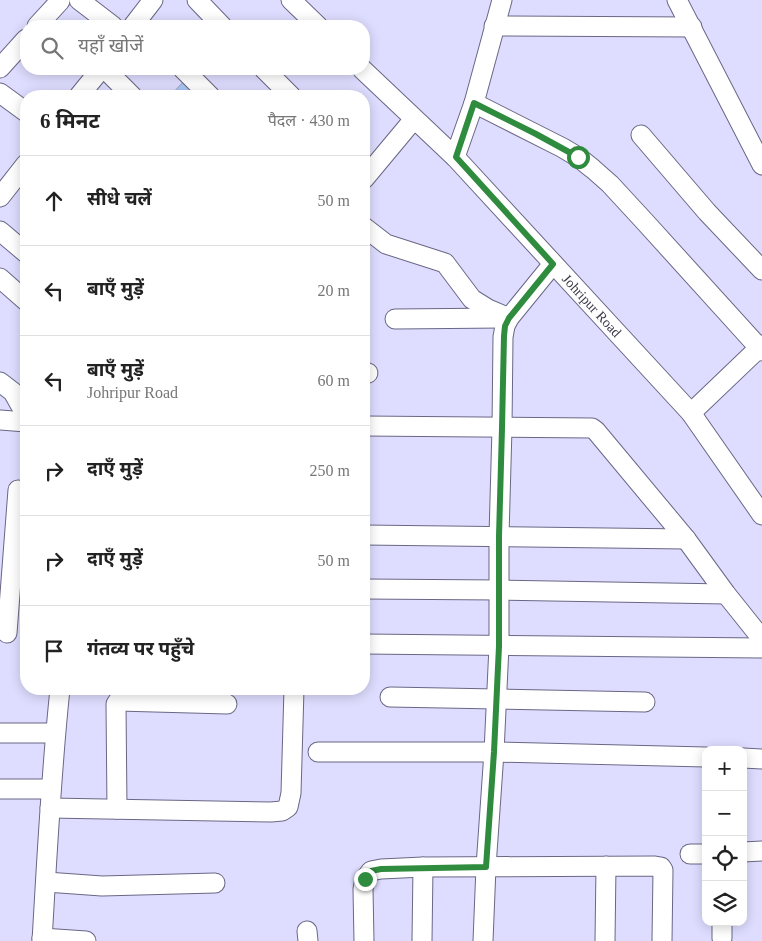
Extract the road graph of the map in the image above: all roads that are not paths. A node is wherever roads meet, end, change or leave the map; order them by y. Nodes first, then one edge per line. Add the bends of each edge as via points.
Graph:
1 (79, 0) edge
2 (153, 0) edge
3 (197, 0) edge
4 (290, 0) edge
5 (502, 0) edge
6 (677, 0) edge
7 (60, 1) edge
8 (43, 20) edge
9 (105, 20) edge
10 (140, 20) edge
11 (216, 20) edge
12 (312, 20) edge
13 (494, 26) junction
14 (692, 27) junction
15 (20, 46) edge
16 (0, 68) edge
17 (96, 75) edge
18 (111, 75) edge
19 (189, 75) edge
20 (270, 75) edge
21 (368, 75) edge
22 (84, 90) edge
23 (126, 90) edge
24 (204, 90) edge
25 (285, 90) edge
26 (0, 93) edge
27 (474, 103) junction
28 (20, 108) edge
29 (414, 119) junction
30 (641, 135) dead end
31 (456, 157) junction
32 (762, 165) edge
33 (370, 168) edge
34 (20, 172) edge
35 (0, 197) edge
36 (0, 231) edge
37 (370, 232) edge
38 (20, 248) edge
39 (553, 264) junction
40 (762, 270) edge
41 (0, 278) edge
42 (20, 296) edge
43 (509, 318) junction
44 (395, 319) dead end
45 (761, 348) edge
46 (0, 382) edge
47 (20, 404) edge
48 (690, 414) junction
49 (0, 420) edge
50 (20, 422) edge
51 (370, 426) edge
52 (502, 428) junction
53 (15, 490) edge
54 (762, 515) edge
55 (370, 535) edge
56 (499, 536) junction
57 (686, 539) junction
58 (370, 589) edge
59 (499, 590) junction
60 (726, 594) junction
61 (7, 633) dead end
62 (762, 639) edge
63 (370, 644) edge
64 (499, 646) junction
65 (762, 648) edge
66 (59, 695) edge
67 (294, 695) edge
68 (390, 697) dead end
69 (496, 698) junction
70 (645, 702) dead end
71 (227, 704) dead end
72 (0, 733) edge
73 (55, 733) junction
74 (318, 752) dead end
75 (494, 752) junction
76 (702, 757) edge
77 (747, 758) edge
78 (762, 759) edge
79 (0, 789) edge
80 (51, 789) junction
81 (50, 808) junction
82 (117, 809) junction
83 (762, 851) edge
84 (747, 852) edge
85 (606, 866) junction
86 (423, 867) junction
87 (486, 867) junction
88 (46, 882) junction
89 (215, 883) dead end
90 (42, 940) edge
91 (86, 941) edge
92 (364, 941) edge
93 (422, 941) edge
94 (483, 941) edge
95 (605, 941) edge
96 (662, 941) edge

1 - 9 street
2 - 10 street
3 - 11 street
4 - 12 street
5 - 13 street
6 - 14 street
7 - 8 street
13 - 14 street
13 - 27 street
14 - 32 street
15 - 16 street
17 - 22 street
18 - 23 street
19 - 24 street
20 - 25 street
21 - 29 street, Johripur Road
26 - 28 street
27 - 31 street
27 - 45 street via 563,148 593,169
29 - 31 street, Johripur Road
29 - 33 street
30 - 40 street
31 - 39 street, Johripur Road
34 - 35 street
36 - 38 street
37 - 43 street via 386,244 445,262 472,299
39 - 43 street
39 - 48 street, Johripur Road
41 - 42 street
43 - 44 street
43 - 52 street via 503,348
45 - 48 street
46 - 47 street via 13,392
48 - 54 street, Johripur Road
49 - 50 street
51 - 52 street
52 - 56 street
52 - 57 street via 592,428
53 - 61 street
55 - 56 street
56 - 57 street
56 - 59 street
57 - 60 street
58 - 59 street
59 - 60 street
59 - 64 street
60 - 62 street
63 - 64 street
64 - 65 street
64 - 69 street
66 - 73 street
67 - 82 street via 288,807 271,812
68 - 69 street
69 - 70 street
69 - 75 street
71 - 82 street via 118,700
72 - 73 street
73 - 80 street
74 - 75 street
75 - 76 street
75 - 87 street
77 - 78 street
79 - 80 street
80 - 81 street
81 - 82 street
81 - 88 street
83 - 84 street
85 - 87 street
85 - 95 street
85 - 96 street via 661,867
86 - 87 street
86 - 92 street via 371,871 363,889
86 - 93 street
87 - 94 street
88 - 89 street via 102,886
88 - 90 street
90 - 91 street

